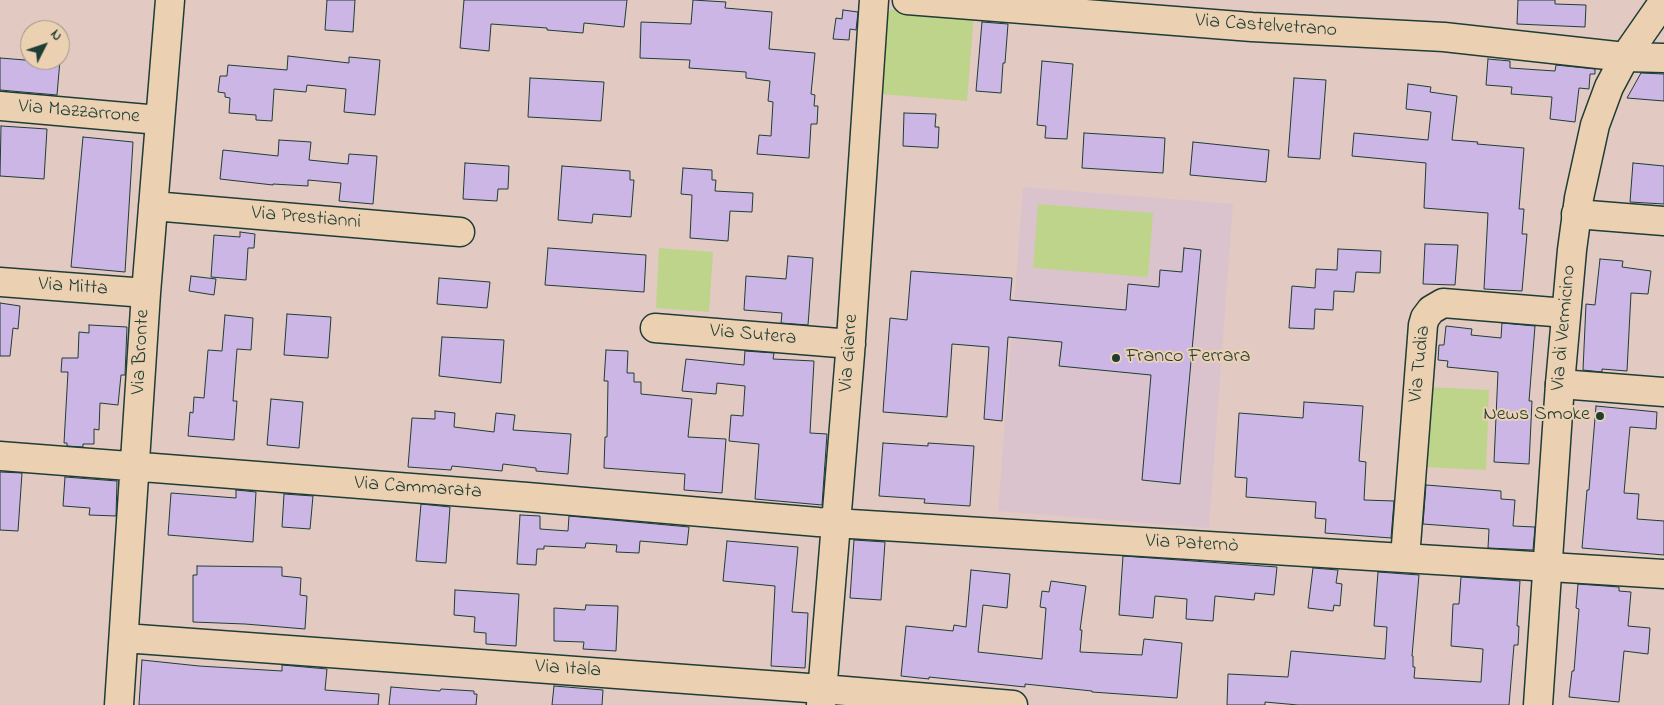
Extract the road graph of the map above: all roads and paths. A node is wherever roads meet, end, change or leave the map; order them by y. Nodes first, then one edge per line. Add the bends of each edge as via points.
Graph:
1 (170, 0) edge
2 (874, 0) edge
3 (907, 0) edge
4 (1664, 1) edge
5 (1626, 57) junction
6 (1664, 58) edge
7 (0, 106) edge
8 (159, 120) junction
9 (153, 206) junction
10 (1576, 214) junction
11 (1664, 221) edge
12 (460, 232) dead end
13 (0, 282) edge
14 (146, 293) junction
15 (1566, 313) junction
16 (655, 328) dead end
17 (851, 344) junction
18 (1560, 384) junction
19 (1664, 392) edge
20 (0, 456) edge
21 (135, 468) junction
22 (836, 523) junction
23 (1405, 558) junction
24 (1547, 566) junction
25 (1664, 574) edge
26 (124, 638) junction
27 (821, 697) edge
28 (120, 705) edge
29 (1013, 705) edge
30 (1538, 705) edge

1 - 8 street, Via Bronte
2 - 17 street, Via Giarre
3 - 5 street, Via Castelvetrano via 1252,27 1444,37
4 - 5 street, Via di Vermicino
5 - 6 street, Via Castelvetrano
5 - 10 street, Via di Vermicino via 1609,87 1595,125
7 - 8 street, Via Mazzarrone
8 - 9 street, Via Bronte
9 - 12 street, Via Prestianni
9 - 14 street, Via Bronte
10 - 11 street
10 - 15 street, Via di Vermicino
13 - 14 street, Via Mitta
14 - 21 street, Via Bronte
15 - 18 street, Via di Vermicino
15 - 23 street, Via Tudia via 1443,303 1425,318
16 - 17 street, Via Sutera
17 - 22 street, Via Giarre
18 - 19 street
18 - 24 street, Via di Vermicino
20 - 21 street, Via Cammarata
21 - 22 street, Via Cammarata
21 - 26 street, Via Bronte
22 - 23 street, Via Paternò
22 - 27 street, Via Giarre
23 - 24 street, Via Paternò
24 - 25 street, Via Paternò
24 - 30 street, Via di Vermicino
26 - 27 street, Via Itala
26 - 28 street, Via Bronte
27 - 29 street, Via Itala

